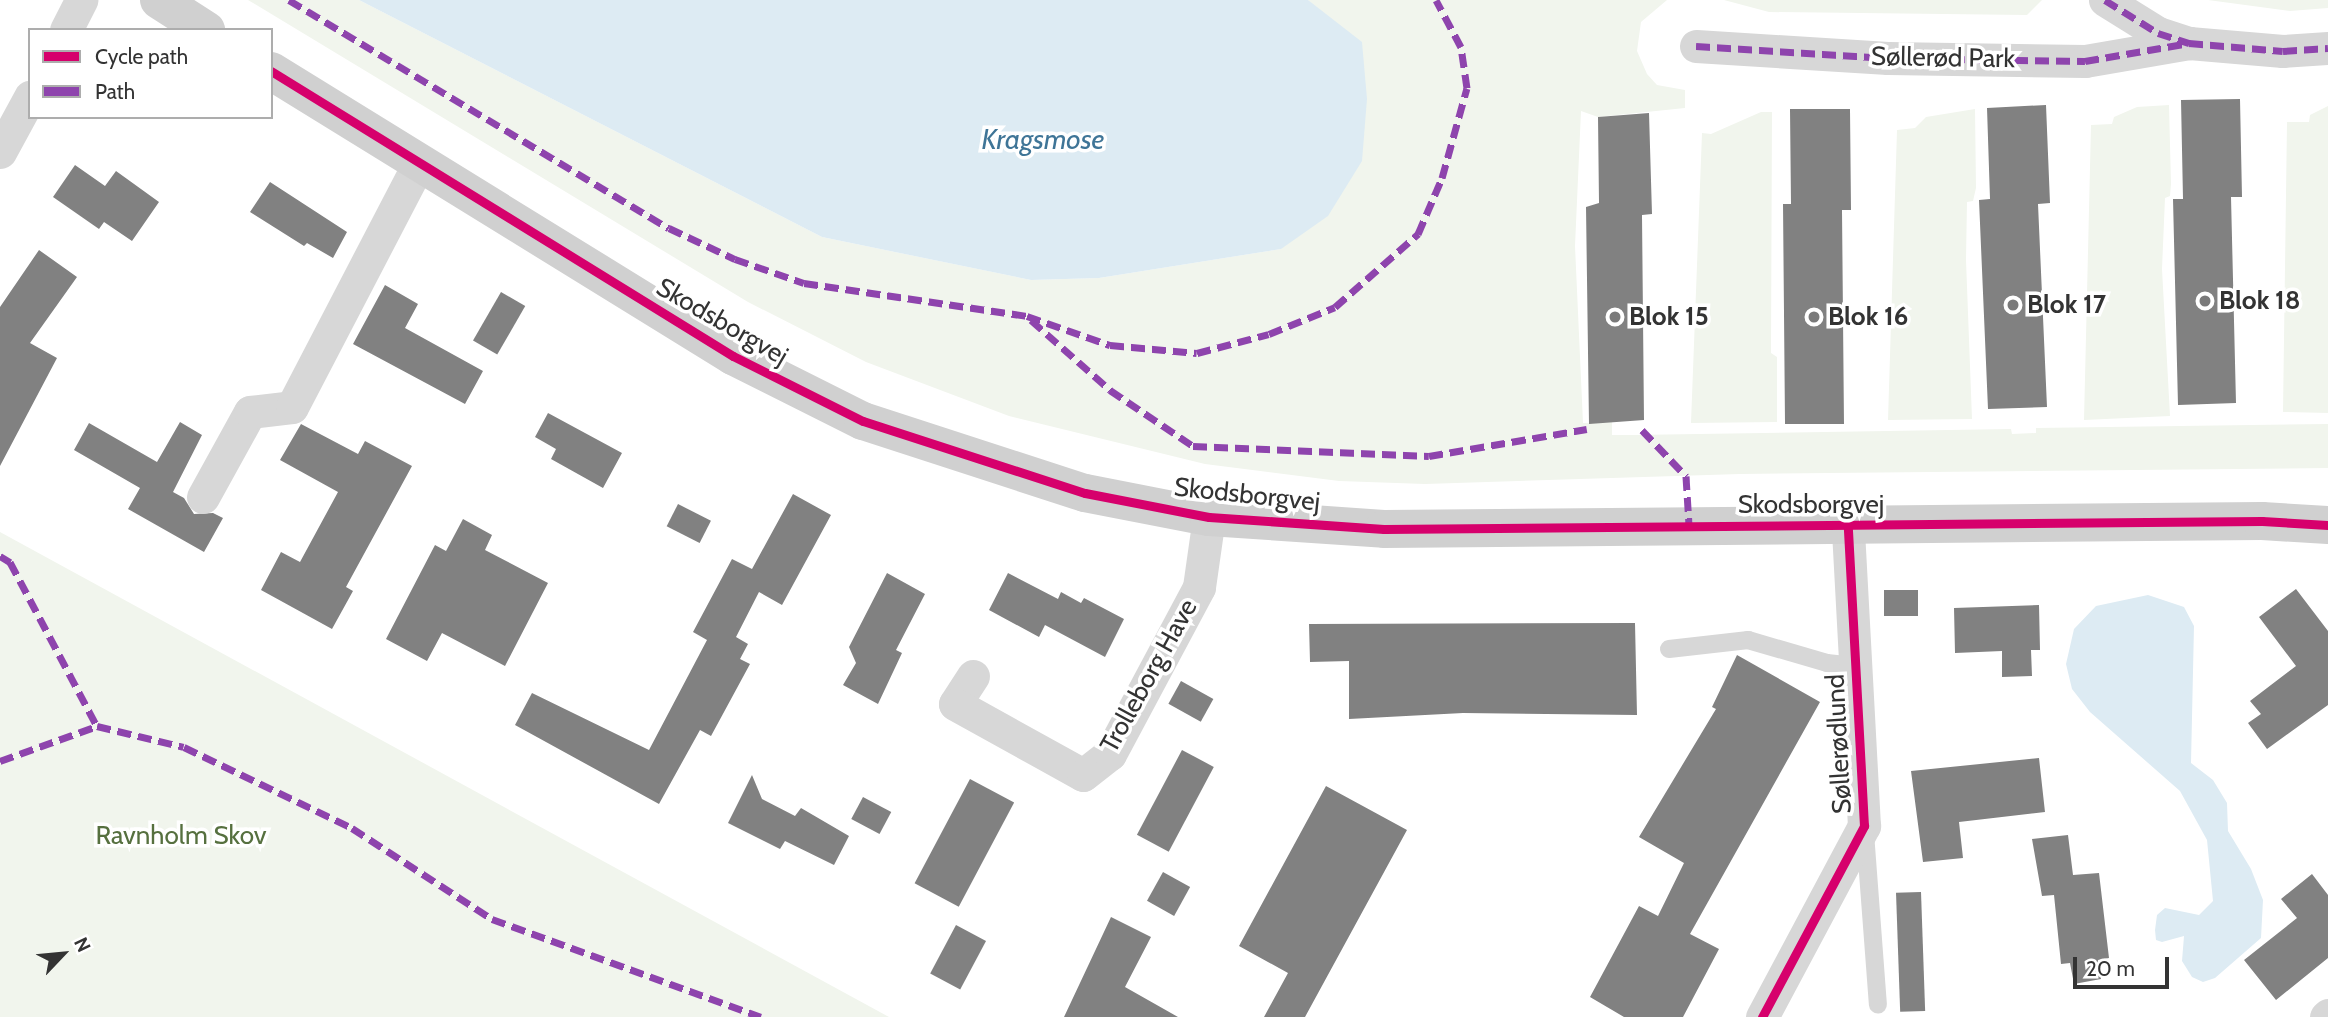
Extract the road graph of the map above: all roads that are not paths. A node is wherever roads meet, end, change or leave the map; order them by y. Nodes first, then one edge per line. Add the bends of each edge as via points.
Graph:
1 (82, 0) edge
2 (159, 0) edge
3 (2105, 0) edge
4 (67, 28) edge
5 (203, 28) edge
6 (2189, 43) junction
7 (1696, 46) dead end
8 (2328, 48) edge
9 (273, 72) edge
10 (28, 101) edge
11 (0, 152) edge
12 (419, 163) junction
13 (203, 497) dead end
14 (2328, 503) edge
15 (1209, 517) junction
16 (2262, 521) junction
17 (2328, 525) edge
18 (1848, 526) junction
19 (1669, 649) dead end
20 (1856, 666) junction
21 (973, 676) dead end
22 (1864, 826) junction
23 (1878, 1006) dead end
24 (1762, 1017) edge

1 - 4 street
2 - 5 street
3 - 6 street, Søllerød Park via 2158,33
6 - 7 street, Søllerød Park via 2085,61 1888,58
6 - 8 street, Søllerød Park via 2283,51
9 - 12 street, Skodsborgvej
10 - 11 street
12 - 13 street via 292,407 250,412
12 - 15 street, Skodsborgvej via 733,356 863,421 1085,493
14 - 16 street, Skodsborgvej via 2281,510
15 - 18 street, Skodsborgvej via 1384,529
15 - 21 street, Trolleborg Have via 1199,587 1110,754 1083,775 955,704
16 - 17 street, Skodsborgvej
16 - 18 street, Skodsborgvej
18 - 20 street, Søllerødlund
19 - 20 lane via 1748,640 1827,663
20 - 22 street, Søllerødlund
22 - 23 lane
22 - 24 street, Søllerødlund

